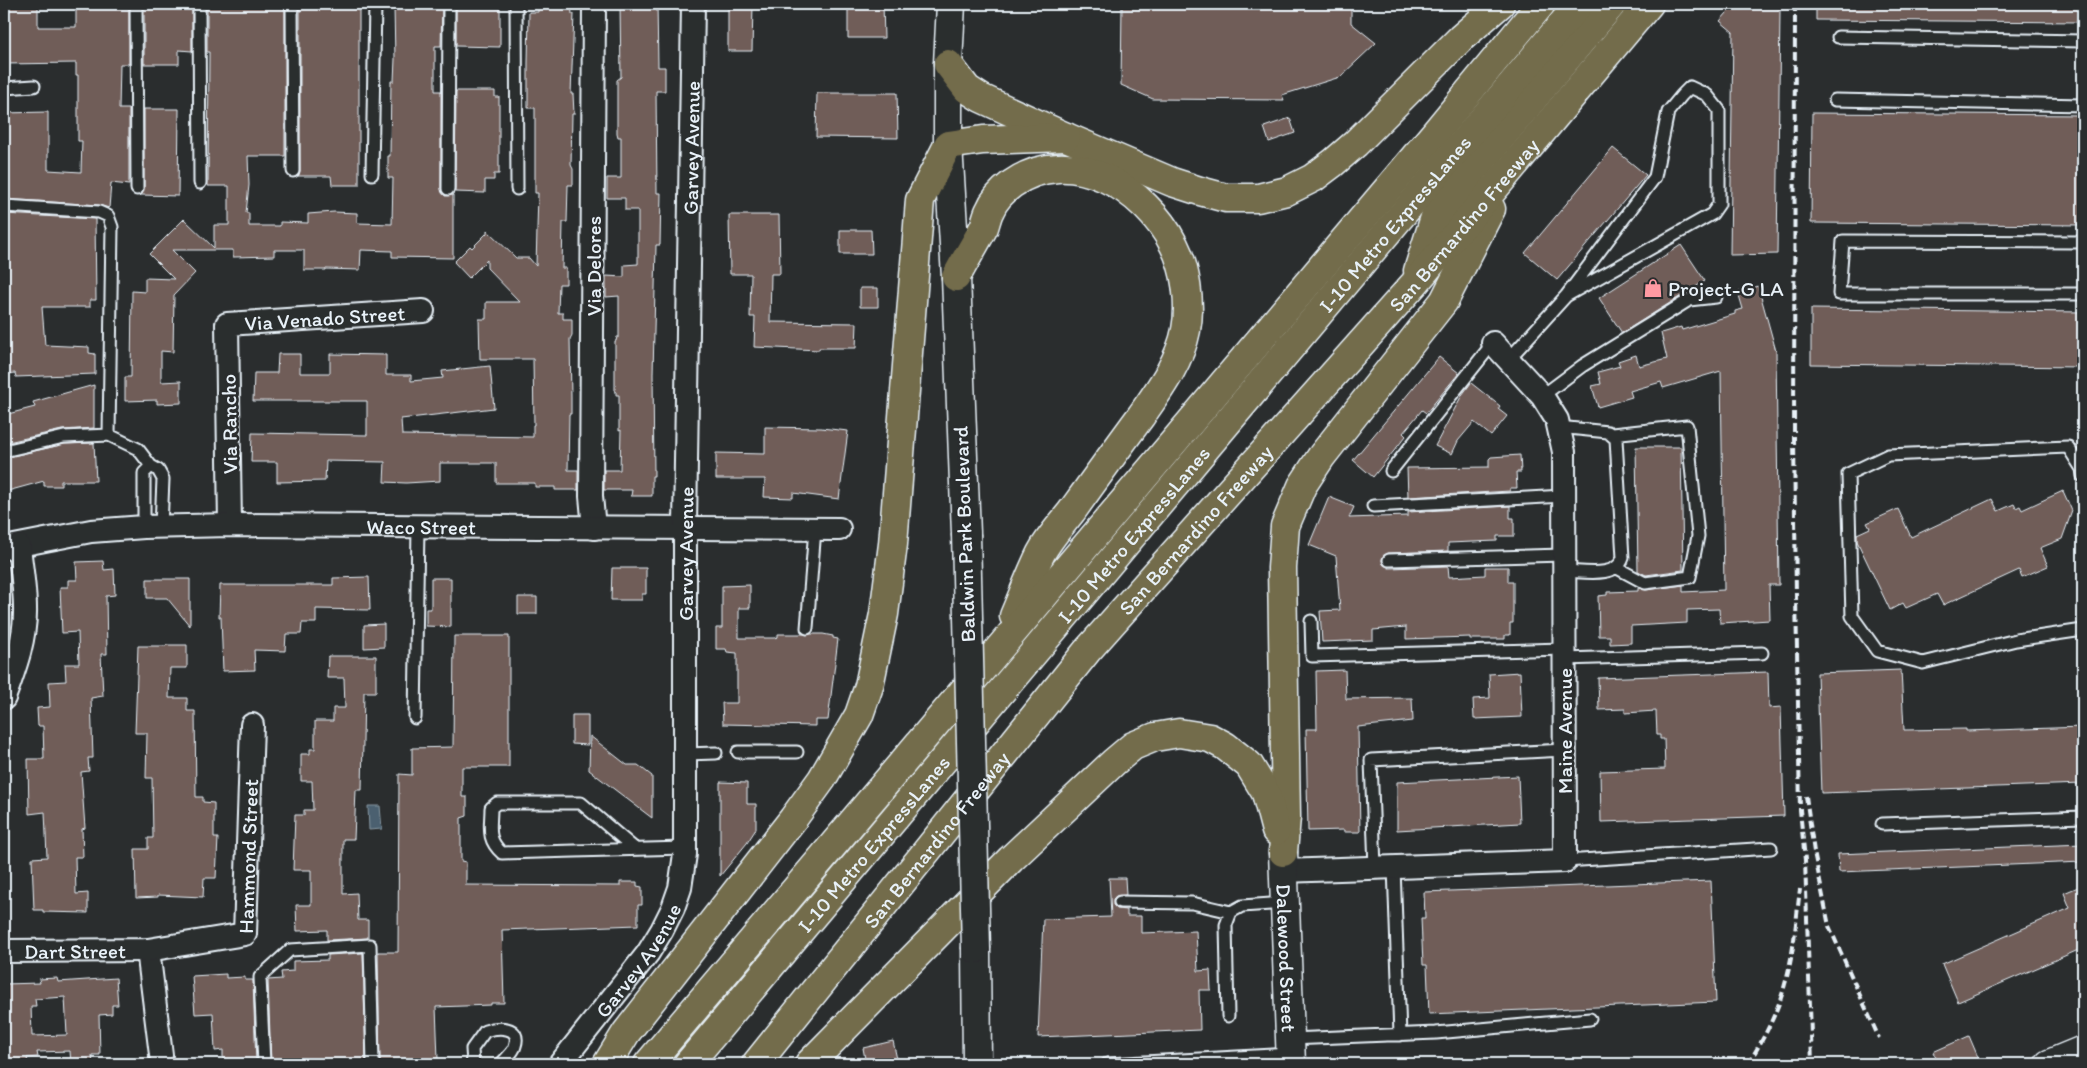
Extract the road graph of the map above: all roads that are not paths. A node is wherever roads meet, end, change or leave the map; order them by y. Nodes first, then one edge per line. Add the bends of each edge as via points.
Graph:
1 (136, 4) edge
2 (199, 4) edge
3 (292, 4) edge
4 (376, 4) edge
5 (449, 4) edge
6 (516, 4) edge
7 (594, 4) edge
8 (693, 4) edge
9 (951, 4) edge
10 (1500, 4) edge
11 (1541, 4) edge
12 (1579, 4) edge
13 (1612, 4) edge
14 (1649, 4) edge
15 (1838, 37) dead end
16 (2083, 41) edge
17 (948, 64) junction
18 (34, 86) dead end
19 (4, 88) edge
20 (1835, 100) dead end
21 (2083, 105) edge
22 (1066, 137) junction
23 (948, 145) junction
24 (1514, 163) junction
25 (293, 171) dead end
26 (372, 174) dead end
27 (200, 183) dead end
28 (137, 188) dead end
29 (448, 189) dead end
30 (517, 189) dead end
31 (4, 206) edge
32 (2083, 242) edge
33 (956, 277) junction
34 (1414, 284) junction
35 (2083, 294) edge
36 (1566, 296) junction
37 (1716, 297) dead end
38 (423, 311) dead end
39 (227, 324) joint
40 (1493, 343) joint
41 (1508, 360) junction
42 (1542, 396) junction
43 (1558, 427) junction
44 (1612, 434) junction
45 (109, 435) junction
46 (4, 451) edge
47 (151, 466) junction
48 (1391, 471) dead end
49 (2083, 476) edge
50 (1564, 496) junction
51 (1373, 506) dead end
52 (230, 525) junction
53 (152, 527) junction
54 (418, 527) junction
55 (685, 527) junction
56 (594, 528) junction
57 (816, 529) junction
58 (840, 529) dead end
59 (11, 547) edge
60 (1389, 560) dead end
61 (1564, 563) junction
62 (1617, 568) junction
63 (1311, 621) dead end
64 (807, 628) dead end
65 (2083, 630) edge
66 (1003, 642) junction
67 (1762, 653) dead end
68 (1564, 654) junction
69 (4, 698) edge
70 (415, 718) dead end
71 (252, 725) dead end
72 (1564, 750) junction
73 (738, 752) dead end
74 (798, 752) dead end
75 (716, 753) dead end
76 (685, 754) junction
77 (2083, 816) edge
78 (1882, 824) dead end
79 (684, 848) junction
80 (1771, 848) dead end
81 (635, 849) junction
82 (1283, 861) junction
83 (1565, 861) junction
84 (1385, 868) junction
85 (1120, 902) dead end
86 (1284, 903) junction
87 (1231, 912) junction
88 (148, 950) junction
89 (4, 951) edge
90 (1228, 1016) dead end
91 (1590, 1019) dead end
92 (1400, 1035) junction
93 (777, 1038) junction
94 (2083, 1050) edge
95 (1290, 1052) edge
96 (161, 1055) dead end
97 (506, 1063) edge
98 (264, 1064) edge
99 (373, 1064) edge
100 (473, 1064) edge
101 (560, 1064) edge
102 (607, 1064) edge
103 (648, 1064) edge
104 (688, 1064) edge
105 (735, 1064) edge
106 (756, 1064) edge
107 (809, 1064) edge
108 (977, 1064) edge
109 (1107, 1064) edge
110 (2049, 1064) edge

1 - 28 lane
2 - 27 lane
3 - 25 lane
4 - 26 lane
5 - 29 lane
6 - 30 lane
7 - 56 street, Via Delores via 591,496
8 - 55 street, Garvey Avenue
9 - 17 main road, Baldwin Park Boulevard
10 - 22 highway via 1461,38 1355,144 1313,178 1287,191 1258,198 1226,198 1172,182
11 - 66 highway
12 - 104 highway, I-10 Metro ExpressLanes
13 - 34 highway, I-10 Metro ExpressLanes via 1435,217
14 - 24 highway, San Bernardino Freeway
15 - 16 lane
17 - 22 highway via 981,98
17 - 23 main road, Baldwin Park Boulevard
18 - 19 lane
20 - 21 lane
22 - 23 highway via 983,140
23 - 33 main road, Baldwin Park Boulevard
23 - 102 highway via 920,200 893,544 876,655 859,715 822,779 626,1032
24 - 34 highway, San Bernardino Freeway
24 - 82 highway via 1444,301 1321,457 1302,486 1285,526 1282,568 1286,816
31 - 45 lane via 99,212 108,216 112,227
32 - 35 lane via 1843,241 1839,294
33 - 66 highway via 990,209 1012,184 1033,173 1063,168 1084,169 1111,180 1141,200 1175,246 1184,274 1186,329 1178,354 1158,391 1041,553
33 - 108 main road, Baldwin Park Boulevard, bridge via 966,534
34 - 93 highway, San Bernardino Freeway via 1087,650
36 - 36 lane via 1655,177 1668,112 1690,87 1707,95 1719,110 1719,204 1712,214
36 - 41 lane
37 - 42 lane via 1689,300 1582,366
38 - 39 street, Via Venado Street
39 - 52 street, Via Rancho
40 - 41 street, Maine Avenue
40 - 48 lane
41 - 42 street, Maine Avenue
42 - 43 street, Maine Avenue
43 - 44 lane
43 - 50 street, Maine Avenue via 1564,452
44 - 62 lane via 1616,439 1623,558
44 - 62 lane via 1687,426 1698,536 1690,577 1645,583
45 - 46 lane via 64,437
45 - 47 lane via 138,449
47 - 53 lane via 144,473
47 - 53 lane via 163,479
49 - 65 lane via 2068,447 1888,455 1848,474 1852,616 1877,651 1923,662 2016,640
50 - 51 lane
50 - 61 street, Maine Avenue
52 - 53 street, Waco Street
52 - 54 street, Waco Street
53 - 59 street, Waco Street via 92,532
54 - 56 street, Waco Street
54 - 70 lane
55 - 56 street, Waco Street
55 - 57 street, Waco Street
55 - 76 street, Garvey Avenue
57 - 58 street, Waco Street
57 - 64 lane
59 - 69 street via 25,609 16,665
60 - 61 lane
61 - 62 lane via 1612,572
61 - 68 street, Maine Avenue
63 - 68 lane via 1312,656
66 - 103 highway
67 - 68 lane
68 - 72 street, Maine Avenue
71 - 88 street, Hammond Street via 245,934
72 - 83 street, Maine Avenue
72 - 84 lane via 1371,760
73 - 74 lane
75 - 76 lane
76 - 79 street, Garvey Avenue
77 - 78 lane
79 - 81 lane
79 - 101 street, Garvey Avenue via 680,888 662,930 648,953
80 - 83 lane
81 - 81 lane via 581,803 497,804 491,808 491,840 502,853
82 - 84 street
82 - 86 main road, Dalewood Street
82 - 107 highway via 1266,794 1249,765 1236,754 1210,738 1178,733 1155,737 1133,746 1011,859
83 - 84 street
84 - 92 lane
85 - 87 lane via 1192,903
86 - 87 lane via 1242,906
86 - 95 main road, Dalewood Street
87 - 90 lane via 1226,925
88 - 89 street, Dart Street
88 - 96 street
91 - 92 lane
92 - 95 lane
93 - 105 highway
93 - 106 highway, San Bernardino Freeway
94 - 110 main road
95 - 109 lane
97 - 100 lane via 516,1046 516,1036 504,1027 485,1031 472,1049
98 - 99 lane via 260,977 290,950 370,945

